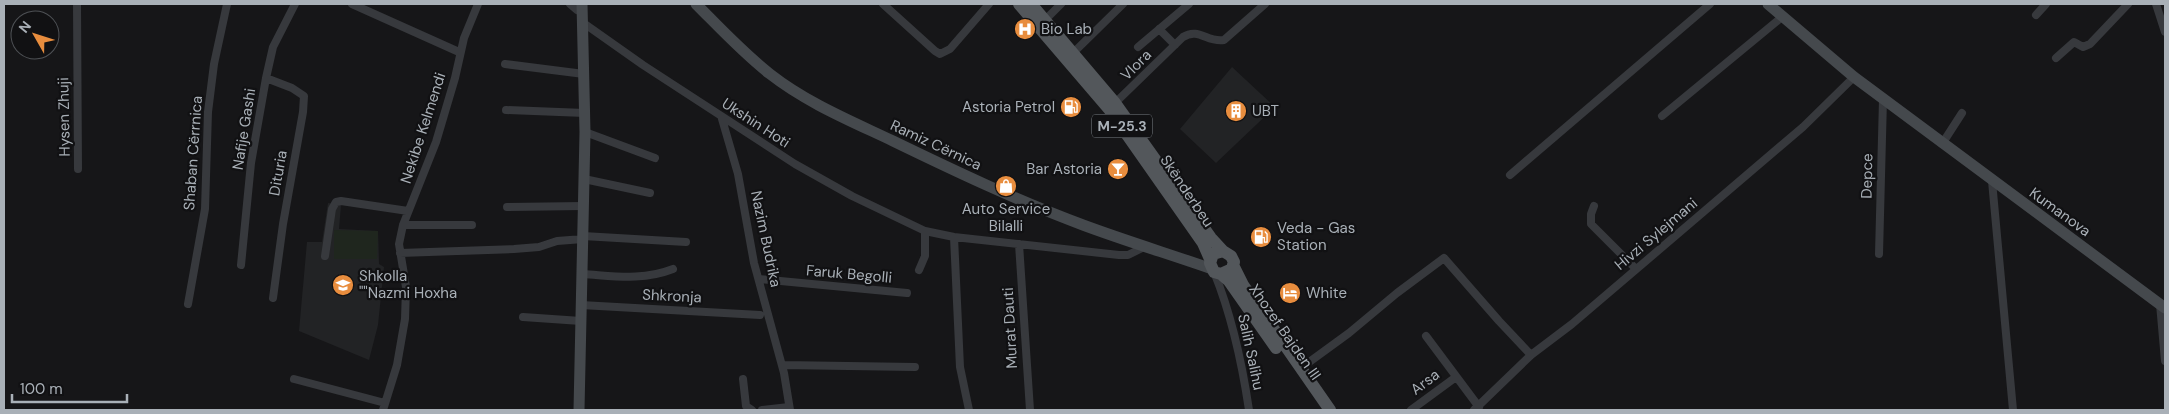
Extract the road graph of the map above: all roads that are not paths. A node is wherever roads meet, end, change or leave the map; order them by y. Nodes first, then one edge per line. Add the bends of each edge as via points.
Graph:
1 (76, 4) edge
2 (227, 4) edge
3 (296, 4) edge
4 (352, 4) edge
5 (478, 4) edge
6 (570, 4) edge
7 (696, 4) edge
8 (883, 4) edge
9 (988, 4) edge
10 (1019, 4) edge
11 (1031, 4) edge
12 (1061, 4) edge
13 (1123, 4) edge
14 (1189, 4) edge
15 (1265, 4) edge
16 (1710, 4) edge
17 (1768, 4) edge
18 (2046, 4) edge
19 (2128, 4) edge
20 (2156, 4) edge
21 (582, 12) edge
22 (2036, 15) dead end
23 (1782, 16) junction
24 (1046, 20) junction
25 (1159, 29) junction
26 (2165, 32) edge
27 (1175, 45) junction
28 (1138, 47) dead end
29 (459, 52) junction
30 (1073, 53) junction
31 (2056, 58) dead end
32 (505, 64) dead end
33 (584, 74) junction
34 (1854, 77) junction
35 (266, 78) junction
36 (1883, 99) junction
37 (1115, 103) junction
38 (506, 110) dead end
39 (585, 113) junction
40 (1962, 113) dead end
41 (1662, 116) dead end
42 (722, 119) junction
43 (585, 132) junction
44 (1942, 144) junction
45 (655, 158) dead end
46 (78, 169) dead end
47 (1510, 175) dead end
48 (584, 179) junction
49 (1992, 181) junction
50 (650, 193) dead end
51 (582, 206) junction
52 (1594, 206) dead end
53 (507, 207) dead end
54 (408, 211) junction
55 (403, 225) junction
56 (472, 225) dead end
57 (926, 232) junction
58 (954, 237) junction
59 (583, 238) junction
60 (686, 242) dead end
61 (1018, 244) junction
62 (1144, 247) junction
63 (400, 253) junction
64 (1879, 254) dead end
65 (325, 256) dead end
66 (1211, 260) junction
67 (241, 265) dead end
68 (1233, 266) junction
69 (673, 269) dead end
70 (1636, 269) junction
71 (919, 270) dead end
72 (583, 274) junction
73 (759, 279) junction
74 (907, 293) dead end
75 (273, 298) dead end
76 (188, 304) dead end
77 (581, 305) junction
78 (2163, 306) edge
79 (760, 314) dead end
80 (523, 317) dead end
81 (581, 321) junction
82 (1426, 336) dead end
83 (1531, 355) junction
84 (2165, 361) edge
85 (782, 365) junction
86 (915, 367) dead end
87 (1301, 368) junction
88 (1456, 376) junction
89 (294, 379) dead end
90 (743, 379) dead end
91 (384, 406) edge
92 (790, 408) edge
93 (1477, 408) edge
94 (579, 410) edge
95 (752, 410) edge
96 (762, 410) edge
97 (969, 410) edge
98 (1030, 410) edge
99 (1249, 410) edge
100 (1320, 410) edge
101 (1330, 410) edge
102 (1411, 410) edge
103 (2013, 410) edge

1 - 46 street, Hysen Zhuji
2 - 76 street, Shaban Cërrnica via 214,64 208,112 205,209
3 - 35 street, Nafije Gashi via 274,47
4 - 29 street
5 - 29 street, Nekibe Kelmendi
6 - 21 street, Ukshin Hoti
7 - 62 street, Ramiz Cërnica via 743,51 798,94 967,177
8 - 9 street via 940,54 950,49
10 - 66 main road, Skënderbeu / M-25.3 via 1108,109 1169,193
11 - 24 main road, Skënderbeu / M-25.3
12 - 24 street
13 - 30 street
14 - 25 street, Vlora
15 - 27 street, Vlora via 1224,40 1216,42 1190,33
16 - 47 street
17 - 23 street, Kumanova
18 - 22 street
19 - 31 street via 2090,44 2083,47 2074,42
20 - 26 street
21 - 33 street
21 - 42 street, Ukshin Hoti
23 - 34 street, Kumanova
23 - 41 street
24 - 30 main road, Skënderbeu / M-25.3
25 - 27 street
25 - 28 street, Vlora
27 - 37 street, Vlora
29 - 54 street, Nekibe Kelmendi via 455,78 436,142
30 - 37 main road, Skënderbeu / M-25.3
32 - 33 street
33 - 39 street
34 - 36 street, Kumanova
34 - 70 street, Hivzi Sylejmani via 1803,127
35 - 67 street, Nafije Gashi via 251,163
35 - 75 street, Dituria via 304,96
36 - 44 street, Kumanova
36 - 64 street, Depce
37 - 66 main road, Skënderbeu / M-25.3 via 1211,238
38 - 39 street
39 - 43 street
40 - 44 street
42 - 57 street, Ukshin Hoti via 811,173
42 - 73 street, Nazim Budrika via 738,174
43 - 45 street
43 - 48 street
44 - 49 street, Kumanova
48 - 50 street
48 - 51 street
49 - 78 street, Kumanova
49 - 103 street
51 - 53 street
51 - 59 street
52 - 70 street via 1591,224
54 - 55 street, Nekibe Kelmendi
54 - 65 street via 336,202 332,209
55 - 56 street
55 - 63 street, Nekibe Kelmendi
57 - 58 street, Ukshin Hoti
57 - 71 street via 925,256
58 - 61 street, Ukshin Hoti
58 - 97 street via 960,367
59 - 60 street
59 - 63 street via 557,240 539,247
59 - 72 street
61 - 62 street, Ukshin Hoti via 1119,255 1128,255
61 - 98 street, Murat Dauti
62 - 66 street, Ramiz Cërnica
63 - 91 street, Nekibe Kelmendi via 406,287 405,320
66 - 68 main road via 1229,272
66 - 68 main road, M-25.3 via 1232,256
66 - 99 street, Salih Salihu via 1228,311
66 - 100 main road, Xhozef Bajden III / M-25.3
68 - 87 main road, Xhozef Bajden III / M-25.3
69 - 72 street via 641,278
70 - 83 street, Hivzi Sylejmani
72 - 77 street
73 - 74 street, Faruk Begolli
73 - 85 street, Nazim Budrika
77 - 79 street, Shkronja
77 - 81 street
78 - 84 street, Kumanova
80 - 81 street
81 - 94 street
82 - 88 street
83 - 87 street via 1444,258
83 - 93 street, Hivzi Sylejmani
85 - 86 street
85 - 92 street, Nazim Budrika
87 - 101 main road, Xhozef Bajden III / M-25.3
88 - 93 street
88 - 102 street, Arsa
89 - 91 street, Nekibe Kelmendi
90 - 95 street via 746,406
92 - 96 street, Nazim Budrika

